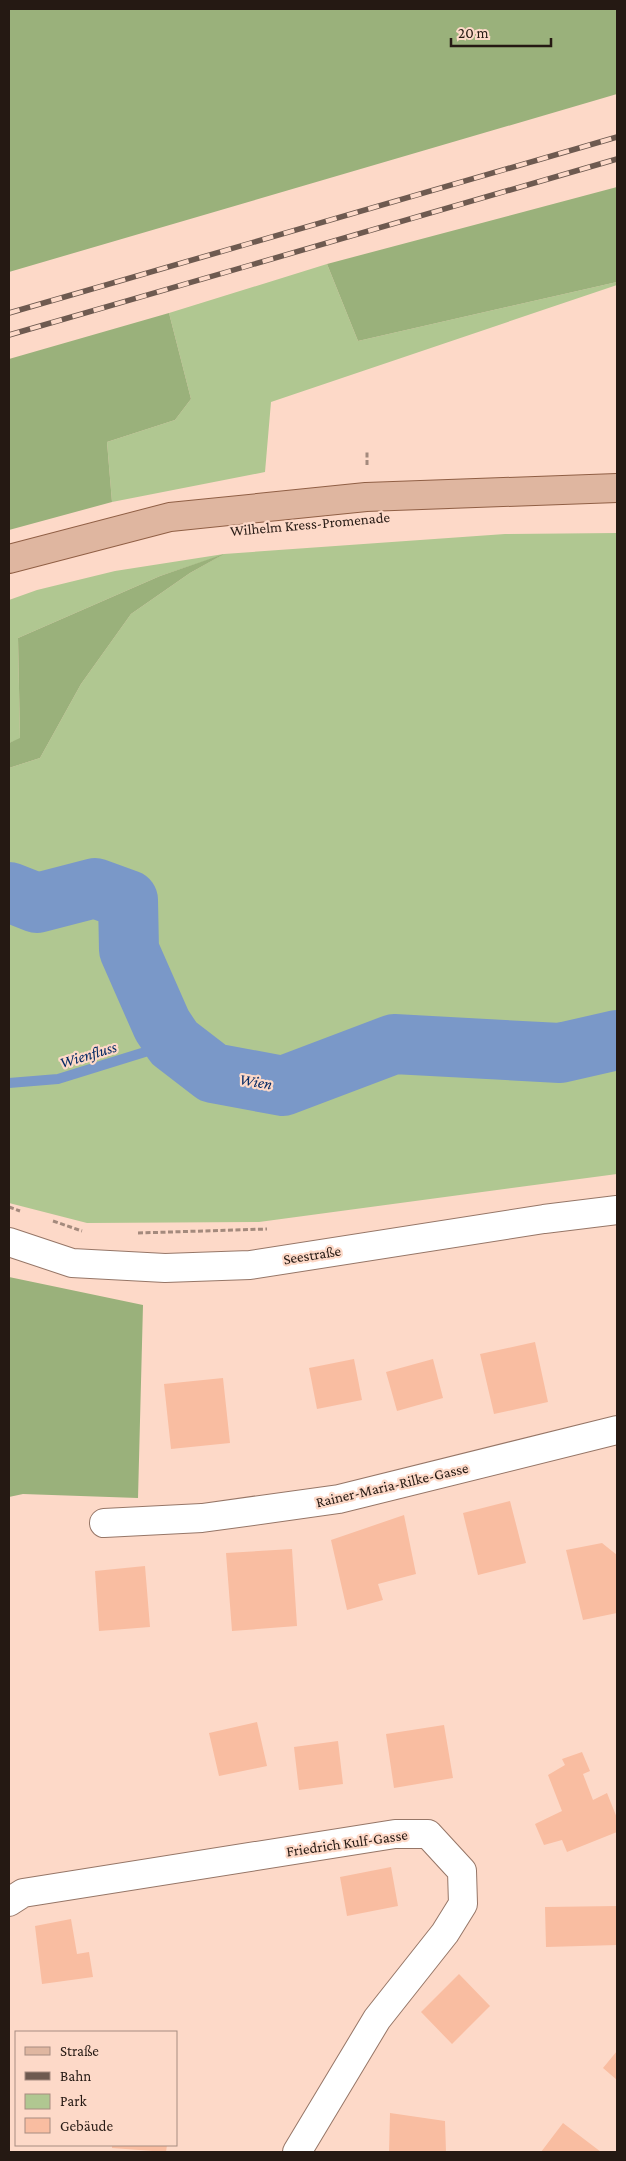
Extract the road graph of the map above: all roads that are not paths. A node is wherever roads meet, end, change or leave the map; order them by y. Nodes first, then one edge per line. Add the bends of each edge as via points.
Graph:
1 (617, 488) edge
2 (9, 559) edge
3 (617, 1210) edge
4 (9, 1242) edge
5 (617, 1430) edge
6 (104, 1523) dead end
7 (9, 1902) edge
8 (297, 2152) edge

1 - 2 main road via 366,497 170,517
3 - 4 street, Seestraße via 250,1265 165,1268 72,1263
5 - 6 street, Rainer-Maria-Rilke-Gasse via 339,1500 202,1518
7 - 8 street, Friedrich Kulf-Gasse via 23,1893 395,1834 428,1834 462,1871 463,1904 445,1933 377,2019

